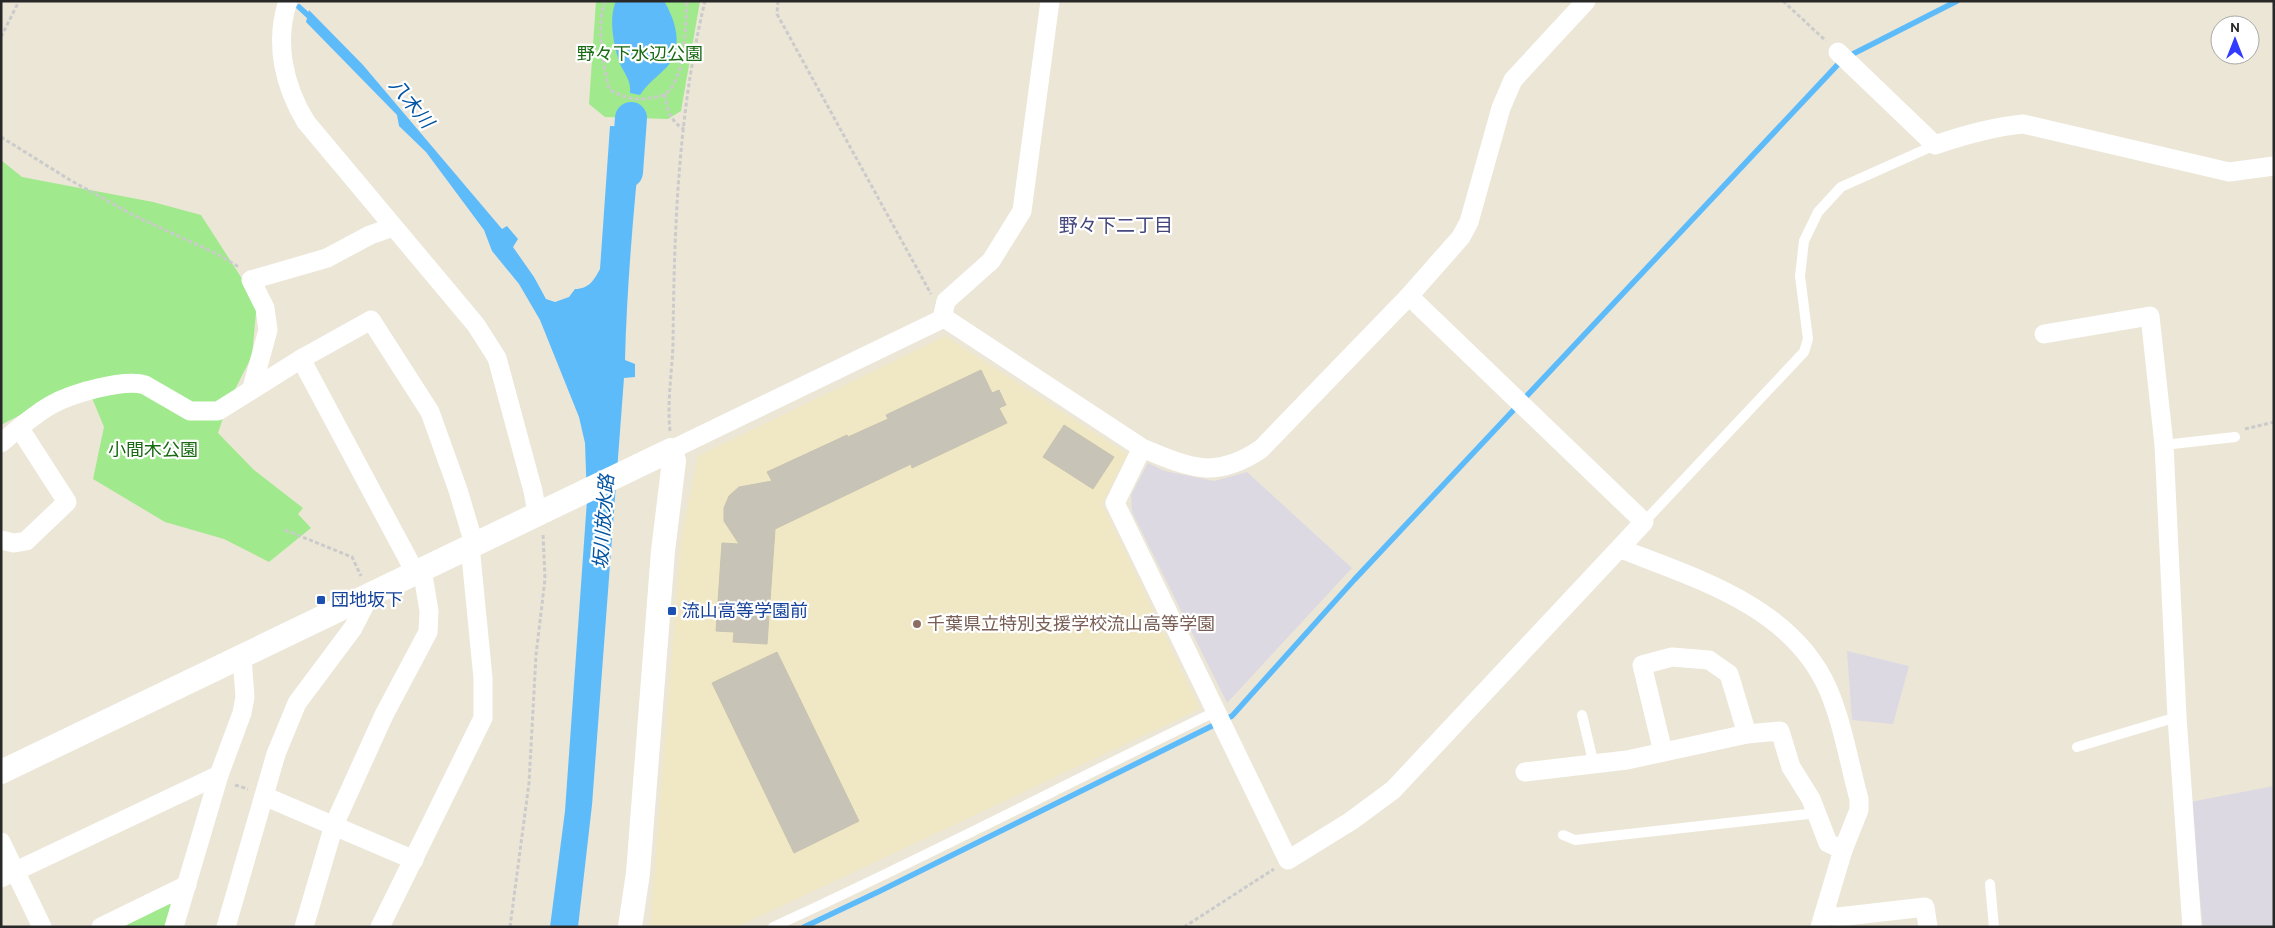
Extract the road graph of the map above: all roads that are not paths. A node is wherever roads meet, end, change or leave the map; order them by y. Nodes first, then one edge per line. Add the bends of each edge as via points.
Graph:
1 (288, 1) edge
2 (1050, 1) edge
3 (1586, 1) edge
4 (1843, 57) road end
5 (1935, 145) junction
6 (2274, 166) edge
7 (393, 227) junction
8 (1409, 296) junction
9 (942, 314) junction
10 (2044, 334) dead end
11 (301, 359) junction
12 (252, 388) junction
13 (20, 429) junction
14 (2234, 437) road end
15 (1, 443) edge
16 (2164, 445) junction
17 (1142, 448) junction
18 (665, 453) junction
19 (545, 509) junction
20 (1644, 522) junction
21 (1, 540) edge
22 (472, 545) junction
23 (1621, 549) junction
24 (419, 570) junction
25 (370, 594) junction
26 (242, 657) junction
27 (1217, 711) junction
28 (1582, 715) dead end
29 (2177, 718) junction
30 (1747, 734) junction
31 (2077, 747) dead end
32 (1663, 752) junction
33 (1594, 765) junction
34 (1, 772) edge
35 (1525, 772) dead end
36 (218, 777) junction
37 (264, 796) junction
38 (1817, 813) junction
39 (334, 824) junction
40 (1563, 835) dead end
41 (1, 842) edge
42 (1843, 850) junction
43 (414, 860) junction
44 (8, 874) edge
45 (1990, 884) dead end
46 (187, 885) junction
47 (1822, 920) edge
48 (42, 927) edge
49 (101, 927) edge
50 (174, 927) edge
51 (226, 927) edge
52 (304, 927) edge
53 (380, 927) edge
54 (630, 927) edge
55 (773, 927) edge
56 (1928, 927) edge
57 (1994, 927) edge
58 (2192, 927) edge

1 - 7 street via 282,59 294,102 306,122
2 - 9 street via 1022,211 992,261 946,301
3 - 8 street via 1513,80 1501,108 1469,222 1461,237
4 - 5 street
5 - 6 street via 1972,133 2023,124 2229,172
5 - 20 lane via 1841,187 1818,212 1804,241 1800,276 1808,339 1804,352
7 - 12 street via 370,234 327,258 251,280 265,308 268,330
7 - 19 street via 476,325 498,358 534,491
8 - 17 street via 1261,449 1245,459 1225,468 1203,468 1175,462
8 - 20 street
9 - 17 street
9 - 18 street
10 - 16 street via 2150,316
11 - 12 street
11 - 22 street via 371,320 430,412 458,490
11 - 24 street
12 - 13 street via 218,410 197,412 137,382 118,383 52,404
13 - 15 street
13 - 21 street via 67,502 26,541
14 - 16 lane
16 - 29 street
17 - 27 street via 1115,503
18 - 19 street
18 - 54 street via 674,461 663,551 638,873
19 - 22 street
20 - 23 street
22 - 24 street
22 - 43 street via 483,678 483,718
23 - 27 street via 1393,790 1344,826 1288,860
23 - 42 street via 1702,580 1740,599 1779,626 1809,656 1836,709 1859,799 1860,810
24 - 25 street
24 - 39 street via 429,611 428,632 384,715
25 - 26 street
25 - 37 street via 353,628 297,702 276,754
26 - 34 street
26 - 36 street via 245,697 242,713
27 - 55 lane via 863,886
28 - 33 lane
29 - 31 lane
29 - 58 street
30 - 32 street
30 - 32 street via 1729,674 1709,660 1672,657 1642,665
30 - 38 street via 1780,731 1792,767
32 - 33 street
33 - 35 street
36 - 44 street
36 - 46 street
37 - 39 street
37 - 51 street
38 - 40 lane via 1575,840
38 - 42 street via 1828,842
39 - 43 street
39 - 52 street
41 - 44 street
42 - 47 street
43 - 53 street
44 - 48 street
45 - 57 lane
46 - 49 street
46 - 50 street
47 - 56 street via 1925,907

